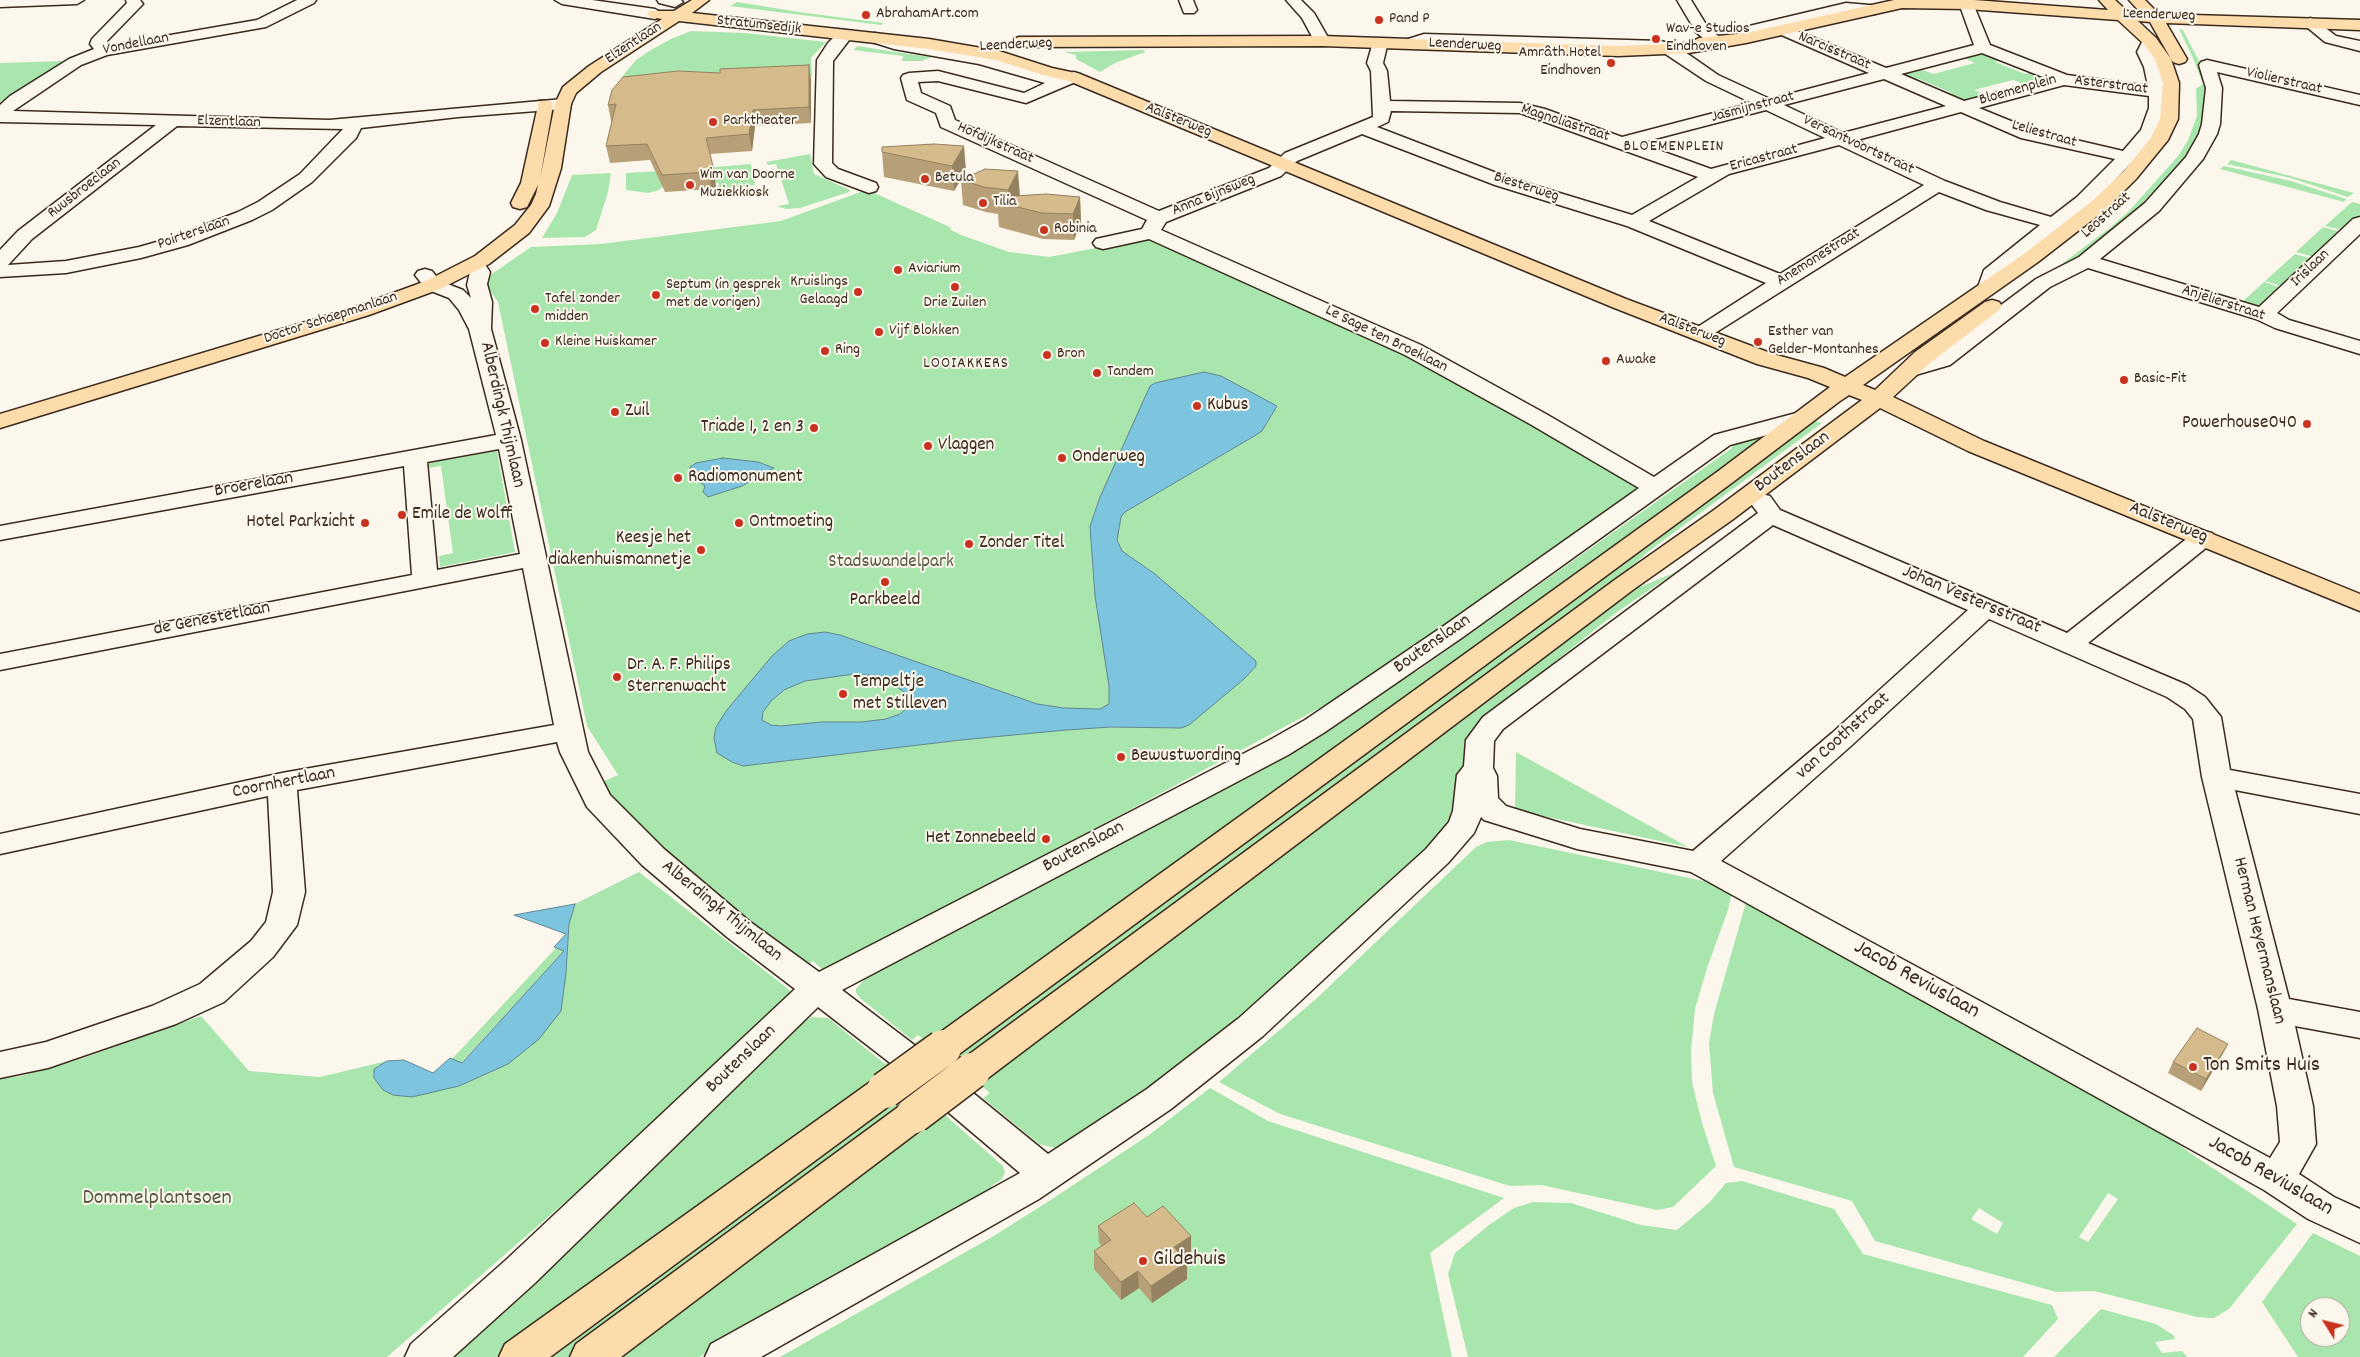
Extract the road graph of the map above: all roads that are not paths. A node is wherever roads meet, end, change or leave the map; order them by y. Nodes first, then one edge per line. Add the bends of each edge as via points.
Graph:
1 (77, 0) edge
2 (133, 0) edge
3 (309, 0) edge
4 (562, 0) edge
5 (1293, 0) edge
6 (1684, 0) edge
7 (1918, 0) edge
8 (1964, 1) edge
9 (0, 2) edge
10 (698, 2) edge
11 (1894, 2) edge
12 (673, 5) edge
13 (2115, 8) edge
14 (1875, 9) junction
15 (2146, 9) edge
16 (655, 14) junction
17 (2360, 21) edge
18 (2310, 23) junction
19 (2360, 25) edge
20 (1782, 30) junction
21 (860, 37) junction
22 (1746, 38) junction
23 (1327, 41) junction
24 (2150, 41) junction
25 (1375, 42) junction
26 (1717, 42) junction
27 (1026, 44) junction
28 (2360, 46) edge
29 (956, 48) junction
30 (1669, 48) junction
31 (1984, 48) junction
32 (103, 50) junction
33 (2207, 65) joint
34 (1886, 74) junction
35 (1067, 80) junction
36 (2064, 80) junction
37 (2158, 92) junction
38 (2358, 97) edge
39 (557, 98) junction
40 (1768, 104) junction
41 (1382, 106) junction
42 (1963, 106) junction
43 (0, 116) edge
44 (173, 121) junction
45 (354, 124) junction
46 (1363, 128) junction
47 (1843, 138) junction
48 (1620, 143) junction
49 (2127, 157) junction
50 (1282, 164) junction
51 (1712, 176) junction
52 (1939, 185) junction
53 (869, 187) dead end
54 (1634, 222) junction
55 (2360, 223) edge
56 (2056, 224) junction
57 (1155, 225) junction
58 (1103, 243) dead end
59 (0, 261) edge
60 (2086, 261) junction
61 (475, 264) junction
62 (0, 271) edge
63 (435, 279) junction
64 (1781, 282) junction
65 (477, 284) junction
66 (1988, 288) junction
67 (2263, 315) junction
68 (480, 329) junction
69 (1700, 334) junction
70 (2360, 348) edge
71 (1912, 369) junction
72 (1839, 391) junction
73 (1871, 404) junction
74 (0, 409) edge
75 (1800, 420) junction
76 (0, 421) edge
77 (509, 440) junction
78 (415, 457) junction
79 (1655, 488) junction
80 (1763, 503) junction
81 (0, 533) edge
82 (2203, 538) junction
83 (532, 559) junction
84 (425, 578) junction
85 (2360, 603) edge
86 (1986, 608) junction
87 (2070, 644) junction
88 (0, 662) edge
89 (2195, 703) joint
90 (569, 731) junction
91 (1478, 768) junction
92 (2217, 777) junction
93 (282, 783) junction
94 (2360, 804) edge
95 (0, 844) edge
96 (1699, 863) junction
97 (818, 988) junction
98 (2275, 1010) junction
99 (2360, 1025) edge
100 (0, 1066) edge
101 (1047, 1174) junction
102 (2277, 1179) junction
103 (2360, 1227) edge
104 (425, 1357) edge
105 (519, 1357) edge
106 (590, 1357) edge
107 (725, 1357) edge

1 - 9 street
2 - 32 street via 135,4 100,39 98,44
3 - 32 street, Vondellaan via 260,24
4 - 16 street, Stratumsedijk
5 - 23 street
6 - 26 street via 1701,29
7 - 11 main road, Leenderweg
8 - 11 main road, Leenderweg
8 - 13 main road, Leenderweg
8 - 31 street
10 - 12 main road, Elzentlaan
10 - 27 main road, Stratumsedijk
11 - 14 main road, Leenderweg
12 - 16 main road, Stratumsedijk
12 - 21 main road, Stratumsedijk
12 - 39 main road, Elzentlaan
13 - 15 main road, Leenderweg
13 - 24 main road, Leostraat
14 - 20 main road, Leenderweg
14 - 22 street, Leenderweg via 1846,8 1750,30
15 - 17 main road, Leenderweg
15 - 18 main road, Leenderweg
15 - 71 main road, Leostraat via 2181,62 2187,85 2185,125 2173,148 2107,219 1923,357
16 - 39 main road, Elzentlaan via 568,71
18 - 19 main road, Leenderweg
18 - 28 street via 2325,36
20 - 22 main road, Leenderweg
20 - 34 street, Narcisstraat
21 - 29 main road, Stratumsedijk
21 - 35 street, Aalsterweg via 980,59
21 - 53 street via 832,52 825,60 823,164 832,173
22 - 26 main road, Leenderweg
23 - 25 main road, Leenderweg
23 - 27 main road, Leenderweg
24 - 37 street, Leostraat via 2145,52
24 - 66 main road, Leostraat via 2163,59 2171,83 2169,120 2159,140 2130,175 2086,217
25 - 30 main road, Leenderweg via 1417,41 1574,51
25 - 41 street
26 - 30 main road, Leenderweg
27 - 29 main road, Leenderweg via 1004,50
27 - 35 main road, Aalsterweg via 1052,56 1066,67
29 - 35 main road, Aalsterweg via 1010,59
30 - 40 street, Versantvoortstraat via 1701,71
31 - 34 street
31 - 36 street, Bloemenplein
32 - 43 street, Vondellaan via 66,68 16,100
33 - 38 street, Violierstraat
33 - 60 street, Leostraat via 2214,88 2211,124 2202,148 2152,207
34 - 40 street, Jasmijnstraat
34 - 42 street, Bloemenplein
35 - 50 main road, Aalsterweg
35 - 57 street, Hofdijkstraat via 1026,98 938,76 909,78 913,96 944,110 947,123
36 - 37 street, Asterstraat
36 - 42 street, Bloemenplein
37 - 49 street, Leostraat via 2154,121
39 - 45 street, Elzentlaan
39 - 61 main road, Doctor Schaepmanlaan via 552,168 540,206 522,229
39 - 63 main road, Doctor Schaepmanlaan via 530,183 518,206 502,224
40 - 47 street, Versantvoortstraat
40 - 48 street, Jasmijnstraat
41 - 46 street via 1382,118
41 - 48 street, Magnoliastraat via 1520,108
42 - 47 street, Ericastraat
42 - 49 street, Leliestraat via 2027,134
43 - 44 street, Elzentlaan
44 - 45 street, Elzentlaan
44 - 59 street, Ruusbroeclaan via 25,234
45 - 62 street, Poirterslaan via 350,134 306,178 245,216 181,241 141,252 66,267
46 - 50 street, Anna Bijnsweg via 1290,157
46 - 54 street, Biesterweg via 1501,181
47 - 51 street, Ericastraat via 1723,170
47 - 52 street, Versantvoortstraat
48 - 51 street, Magnoliastraat
49 - 56 street, Leostraat
50 - 57 street, Anna Bijnsweg via 1275,172
50 - 69 main road, Aalsterweg via 1284,170 1329,189 1365,197 1544,271 1558,283 1580,292 1619,303
51 - 54 street, Ericastraat
52 - 56 street, Versantvoortstraat via 1993,206
52 - 64 street, Anemonestraat
54 - 64 street, Biesterweg
55 - 67 street, Irislaan
56 - 66 street, Leostraat via 1994,270
57 - 58 street
57 - 79 street, Le Sage ten Broeklaan via 1413,350
60 - 67 street, Anjelierstraat
60 - 71 street, Leostraat via 2043,283 1942,360
61 - 63 main road, Doctor Schaepmanlaan
61 - 65 street, Alberdingk Thijmlaan via 480,272
63 - 65 street
63 - 68 street, Alberdingk Thijmlaan via 468,307
63 - 74 main road, Doctor Schaepmanlaan
63 - 76 main road, Doctor Schaepmanlaan via 362,311
64 - 69 street, Anemonestraat
65 - 68 street, Alberdingk Thijmlaan via 482,302
66 - 72 main road, Leostraat
67 - 70 street, Anjelierstraat
68 - 77 street, Alberdingk Thijmlaan
69 - 72 main road, Aalsterweg via 1765,359 1790,376
71 - 73 main road, Leostraat
72 - 73 main road, Aalsterweg
72 - 75 main road, Boutenslaan
73 - 80 main road, Boutenslaan
73 - 82 main road, Aalsterweg via 1894,422 1976,446
75 - 79 street, Boutenslaan via 1722,440
75 - 105 main road, Boutenslaan, bridge
77 - 78 street, Broerelaan
77 - 83 street, Alberdingk Thijmlaan
78 - 81 street, Broerelaan
78 - 84 street
79 - 97 street, Boutenslaan via 1315,726
80 - 86 street, Johan Vestersstraat
80 - 91 street, Boutenslaan via 1493,723 1480,740
80 - 106 main road, Boutenslaan, bridge via 1618,590
82 - 85 main road, Aalsterweg
82 - 87 street
83 - 84 street
83 - 90 street, Alberdingk Thijmlaan
84 - 88 street, de Genestetlaan
86 - 87 street, Johan Vestersstraat
86 - 96 street, van Coothstraat
87 - 89 street, Johan Vestersstraat via 2177,691
89 - 92 street, Herman Heyermanslaan via 2207,717
90 - 93 street, Coornhertlaan
90 - 97 street, Alberdingk Thijmlaan via 574,752 598,800 631,836 738,929
91 - 96 street, Jacob Reviuslaan via 1482,776 1483,801 1488,808 1505,817 1577,839
91 - 101 street, Boutenslaan via 1472,775 1463,826 1437,856 1251,1027 1151,1105
92 - 94 street
92 - 98 street, Herman Heyermanslaan
93 - 95 street, Coornhertlaan
93 - 100 street via 289,892 281,926 262,949 212,993 164,1016 48,1055
96 - 102 street, Jacob Reviuslaan
97 - 101 street, Alberdingk Thijmlaan
97 - 104 street, Boutenslaan via 521,1271
98 - 99 street
98 - 102 street, Herman Heyermanslaan via 2295,1106 2298,1144
101 - 107 street, Boutenslaan
102 - 103 street, Jacob Reviuslaan via 2321,1208

